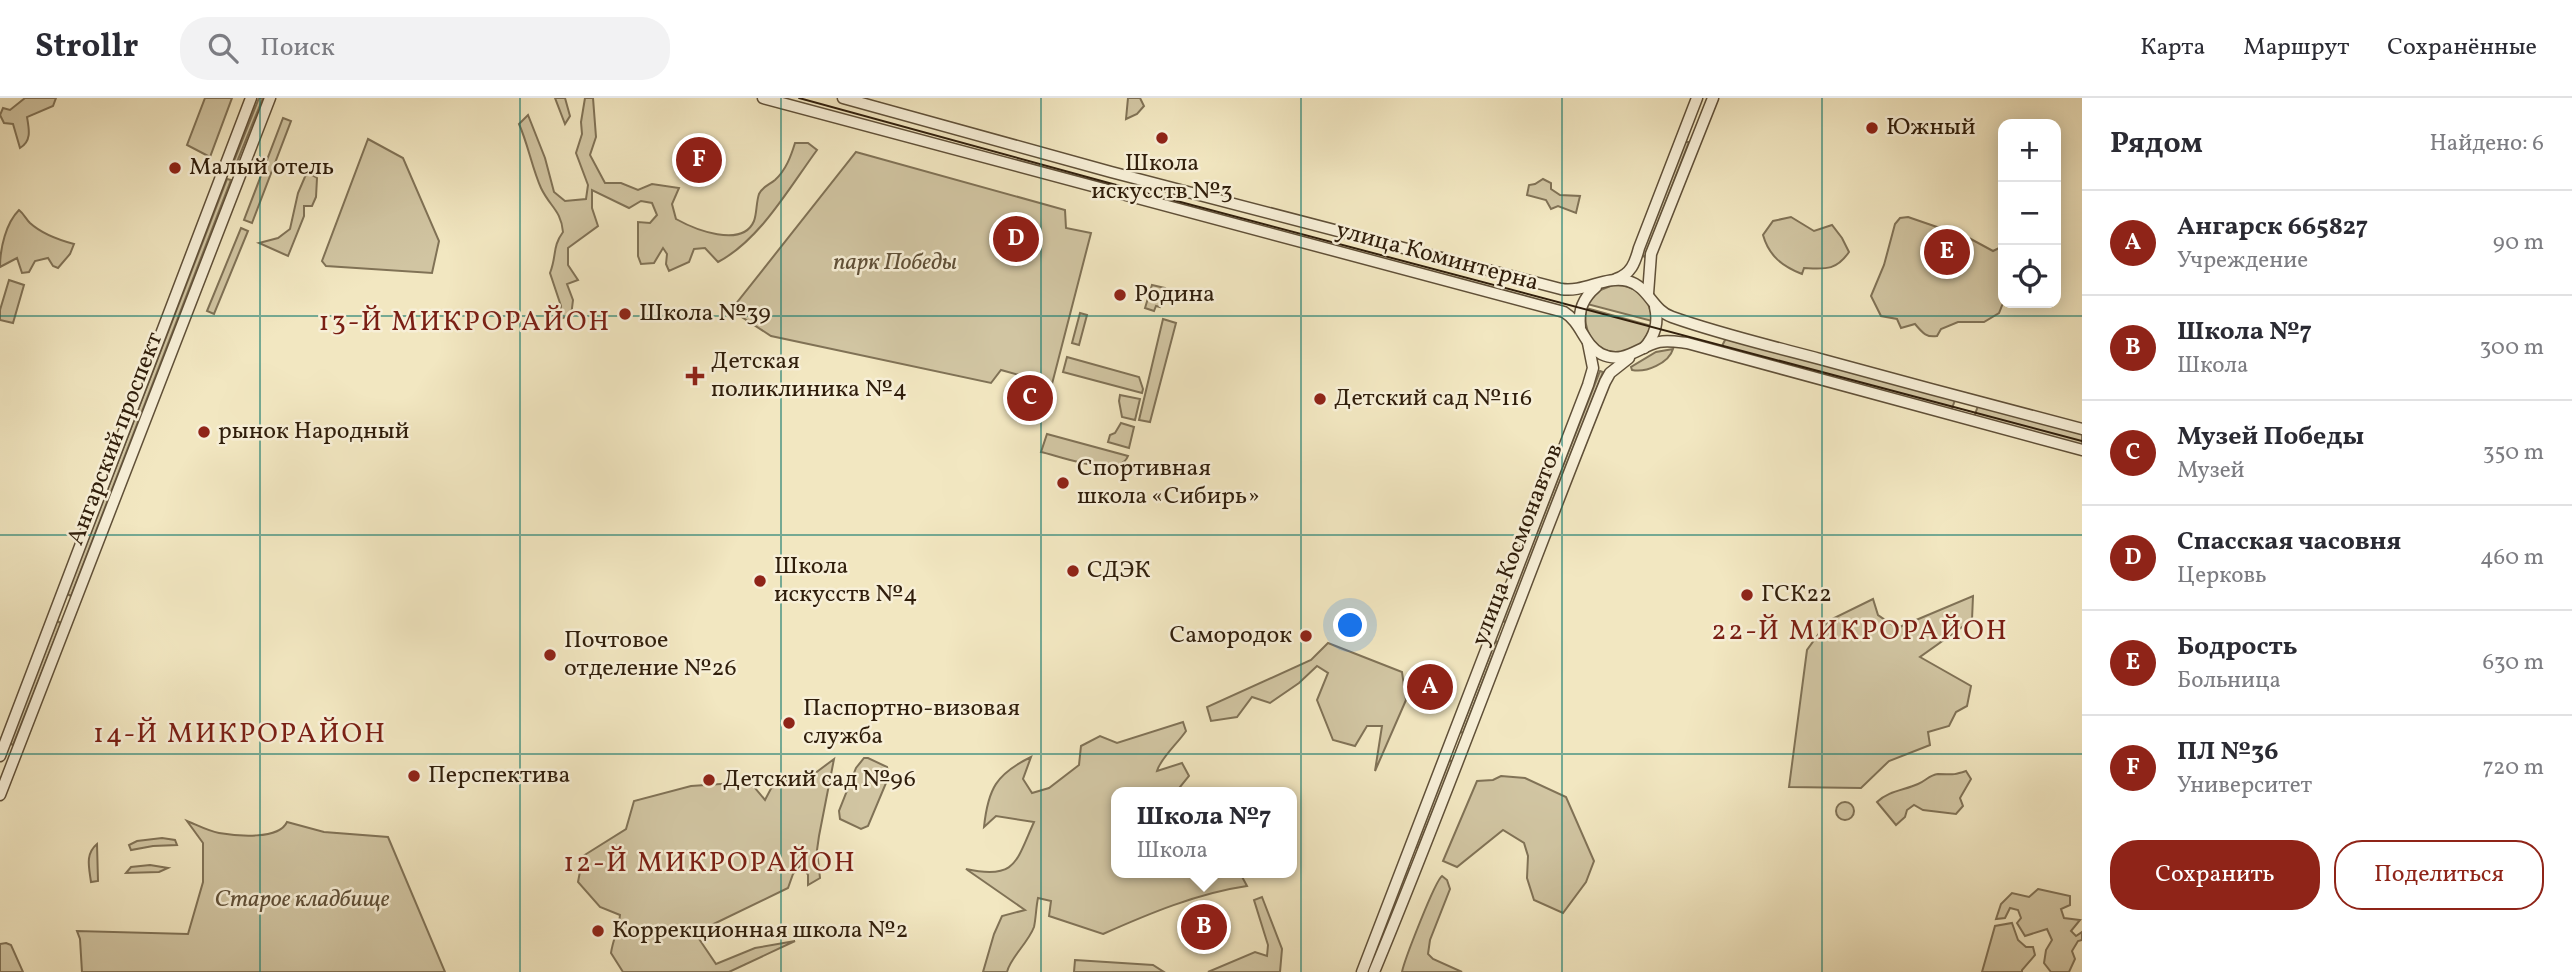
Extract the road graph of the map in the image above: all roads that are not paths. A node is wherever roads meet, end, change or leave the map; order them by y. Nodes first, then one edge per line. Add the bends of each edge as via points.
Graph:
1 (251, 98) edge
2 (270, 98) edge
3 (763, 98) edge
4 (843, 98) edge
5 (1697, 98) edge
6 (1713, 98) edge
7 (224, 168) junction
8 (241, 175) junction
9 (1608, 282) junction
10 (1648, 294) junction
11 (1655, 306) junction
12 (1581, 328) junction
13 (1588, 343) junction
14 (1637, 353) junction
15 (2082, 429) edge
16 (2082, 450) edge
17 (0, 756) edge
18 (0, 795) edge
19 (1362, 972) edge
20 (1374, 972) edge

1 - 7 street, Ангарский проспект
2 - 8 street, Ангарский проспект
3 - 12 street, улица Коминтерна via 1555,310 1569,315
4 - 9 street, улица Коминтерна via 1111,173 1534,282 1571,290
5 - 9 street via 1635,264 1623,277
6 - 10 street via 1651,254
7 - 8 street
7 - 17 street, Ангарский проспект
8 - 18 street, Ангарский проспект
9 - 10 street, улица Коминтерна via 1630,282
9 - 12 street via 1587,296 1580,311
10 - 11 street
11 - 14 street, улица Космонавтов via 1655,332
11 - 15 street via 1668,316 1742,338
12 - 13 street
13 - 14 street via 1607,356 1623,358
13 - 19 street, улица Космонавтов via 1592,369 1588,386
14 - 16 street via 1660,342 1687,343
14 - 20 street, улица Космонавтов via 1613,369 1605,382

